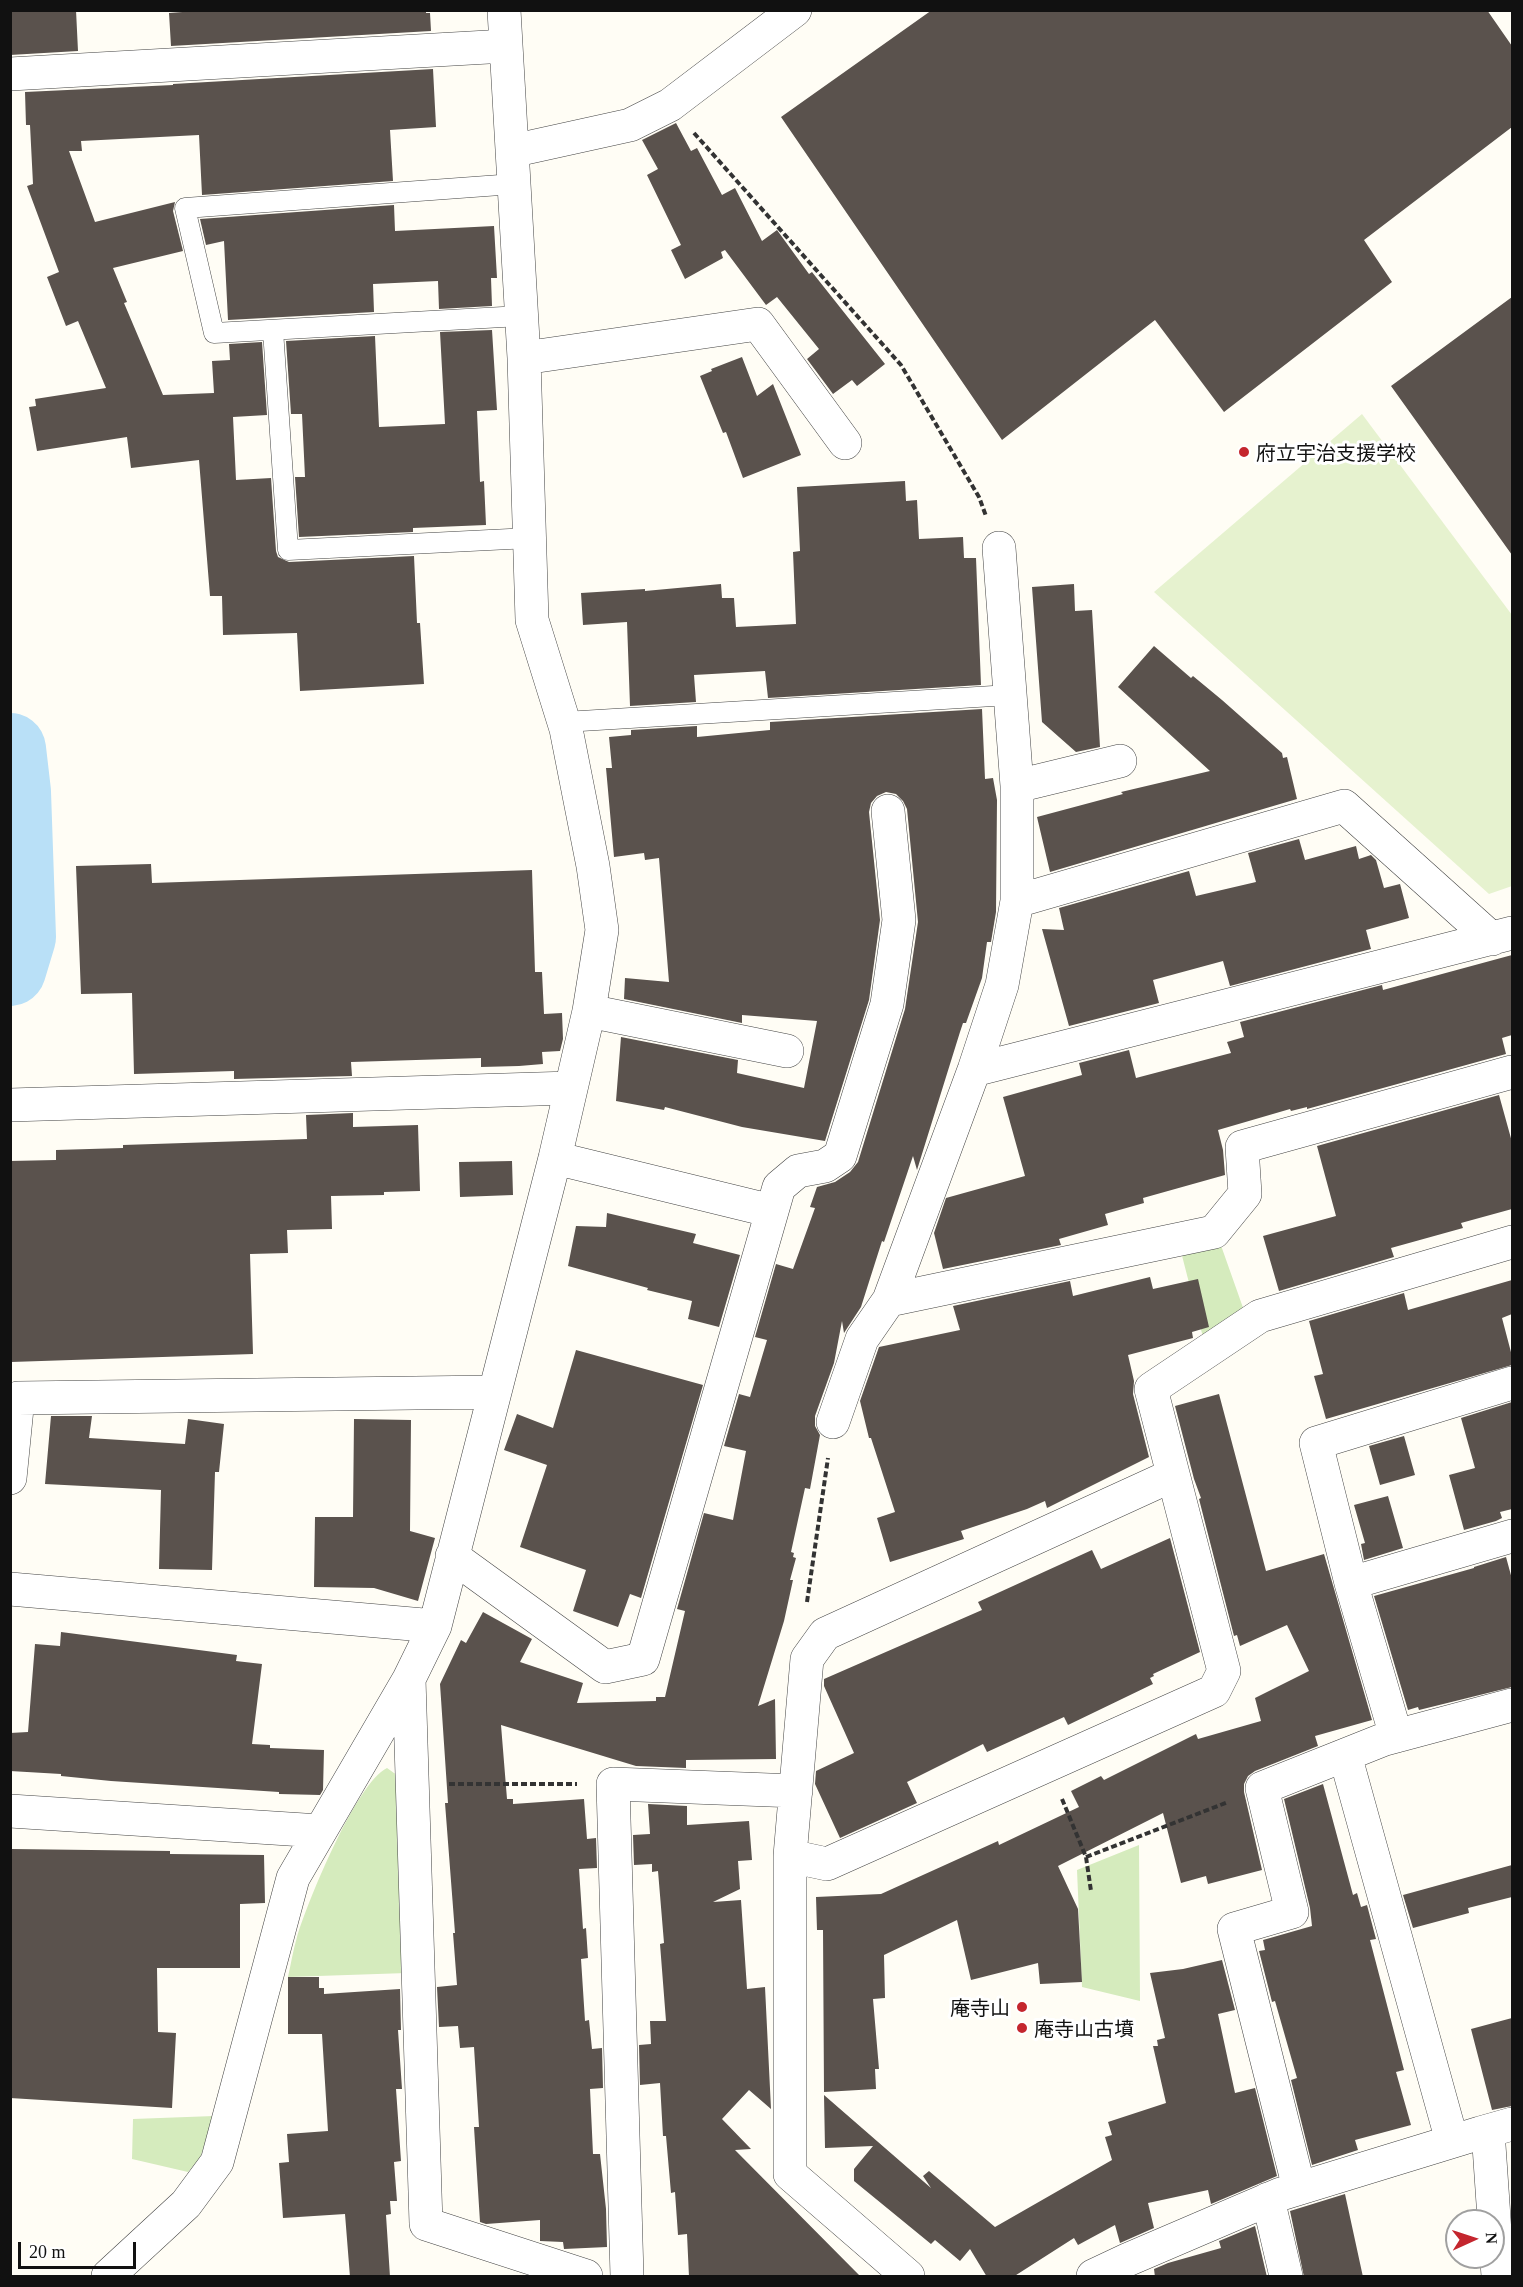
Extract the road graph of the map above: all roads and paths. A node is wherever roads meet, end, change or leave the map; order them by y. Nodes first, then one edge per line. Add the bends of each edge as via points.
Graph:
1 (504, 10) edge
2 (795, 10) edge
3 (506, 46) junction
4 (10, 74) edge
5 (669, 105) junction
6 (512, 152) junction
7 (514, 184) junction
8 (521, 316) junction
9 (273, 330) junction
10 (524, 358) junction
11 (845, 443) dead end
12 (530, 538) junction
13 (999, 548) joint
14 (1010, 695) junction
15 (564, 722) junction
16 (1120, 761) dead end
17 (1017, 786) junction
18 (888, 811) dead end
19 (1017, 901) junction
20 (1502, 936) edge
21 (589, 1011) junction
22 (787, 1051) dead end
23 (974, 1070) junction
24 (1512, 1072) edge
25 (571, 1088) junction
26 (10, 1105) edge
27 (555, 1158) junction
28 (772, 1211) junction
29 (1512, 1242) edge
30 (889, 1300) junction
31 (1512, 1383) edge
32 (494, 1392) junction
33 (833, 1422) joint
34 (1173, 1474) junction
35 (10, 1478) edge
36 (1512, 1536) edge
37 (452, 1556) junction
38 (1351, 1583) junction
39 (10, 1589) edge
40 (806, 1604) dead end
41 (435, 1626) junction
42 (409, 1678) junction
43 (1512, 1705) edge
44 (1396, 1736) junction
45 (1346, 1755) junction
46 (1047, 1765) junction
47 (613, 1784) junction
48 (411, 1785) junction
49 (1262, 1788) junction
50 (796, 1791) junction
51 (10, 1811) edge
52 (321, 1831) junction
53 (790, 1856) junction
54 (1086, 1857) junction
55 (1091, 1891) dead end
56 (1500, 2128) edge
57 (1452, 2141) junction
58 (1299, 2188) junction
59 (1268, 2199) junction
60 (1129, 2268) edge
61 (108, 2277) edge
62 (586, 2277) edge
63 (627, 2277) edge
64 (908, 2277) edge
65 (1093, 2277) edge
66 (1286, 2277) edge
67 (1498, 2277) edge

1 - 3 street
2 - 5 street
3 - 4 street
3 - 6 street
5 - 6 street via 630,125
5 - 13 path via 900,365 979,497
6 - 7 street
7 - 8 street
7 - 9 lane via 185,208 214,333
8 - 9 lane
8 - 10 street
9 - 12 lane via 288,550
10 - 11 street via 758,324
10 - 12 street
12 - 15 street via 532,620
13 - 14 street
14 - 15 lane
14 - 17 street
15 - 21 street via 602,930
16 - 17 street
17 - 19 street
18 - 28 street via 899,920 887,1004 840,1156 825,1166 798,1171 779,1188
19 - 20 street via 1344,806
19 - 23 street via 1002,985
20 - 23 street
21 - 22 street
21 - 25 street
23 - 30 street
24 - 30 street via 1242,1147 1245,1194 1214,1232
25 - 26 street
25 - 27 street
27 - 28 street
27 - 32 street
28 - 37 street via 643,1659 605,1667
29 - 34 street via 1260,1316 1151,1389
30 - 33 street via 862,1340
31 - 38 street via 1316,1443
32 - 35 street via 18,1398
32 - 37 street
33 - 40 path
34 - 46 street via 1224,1671 1214,1691
34 - 50 street via 825,1634 807,1659
36 - 38 street
37 - 41 street
38 - 44 street
39 - 41 street
41 - 42 street
42 - 48 street
42 - 52 street
43 - 44 street
44 - 45 street
45 - 49 street
45 - 57 street
46 - 53 street via 827,1864
46 - 54 path
47 - 48 path
47 - 50 street
47 - 63 street
48 - 62 street via 426,2224
49 - 54 path
49 - 58 street via 1292,1912 1234,1929
50 - 53 street
51 - 52 street
52 - 61 street via 293,1878 217,2162 186,2204
53 - 64 street via 790,2174
54 - 55 path
56 - 57 street
56 - 67 street
57 - 58 street
58 - 59 street
59 - 60 street
59 - 66 street
60 - 65 street

